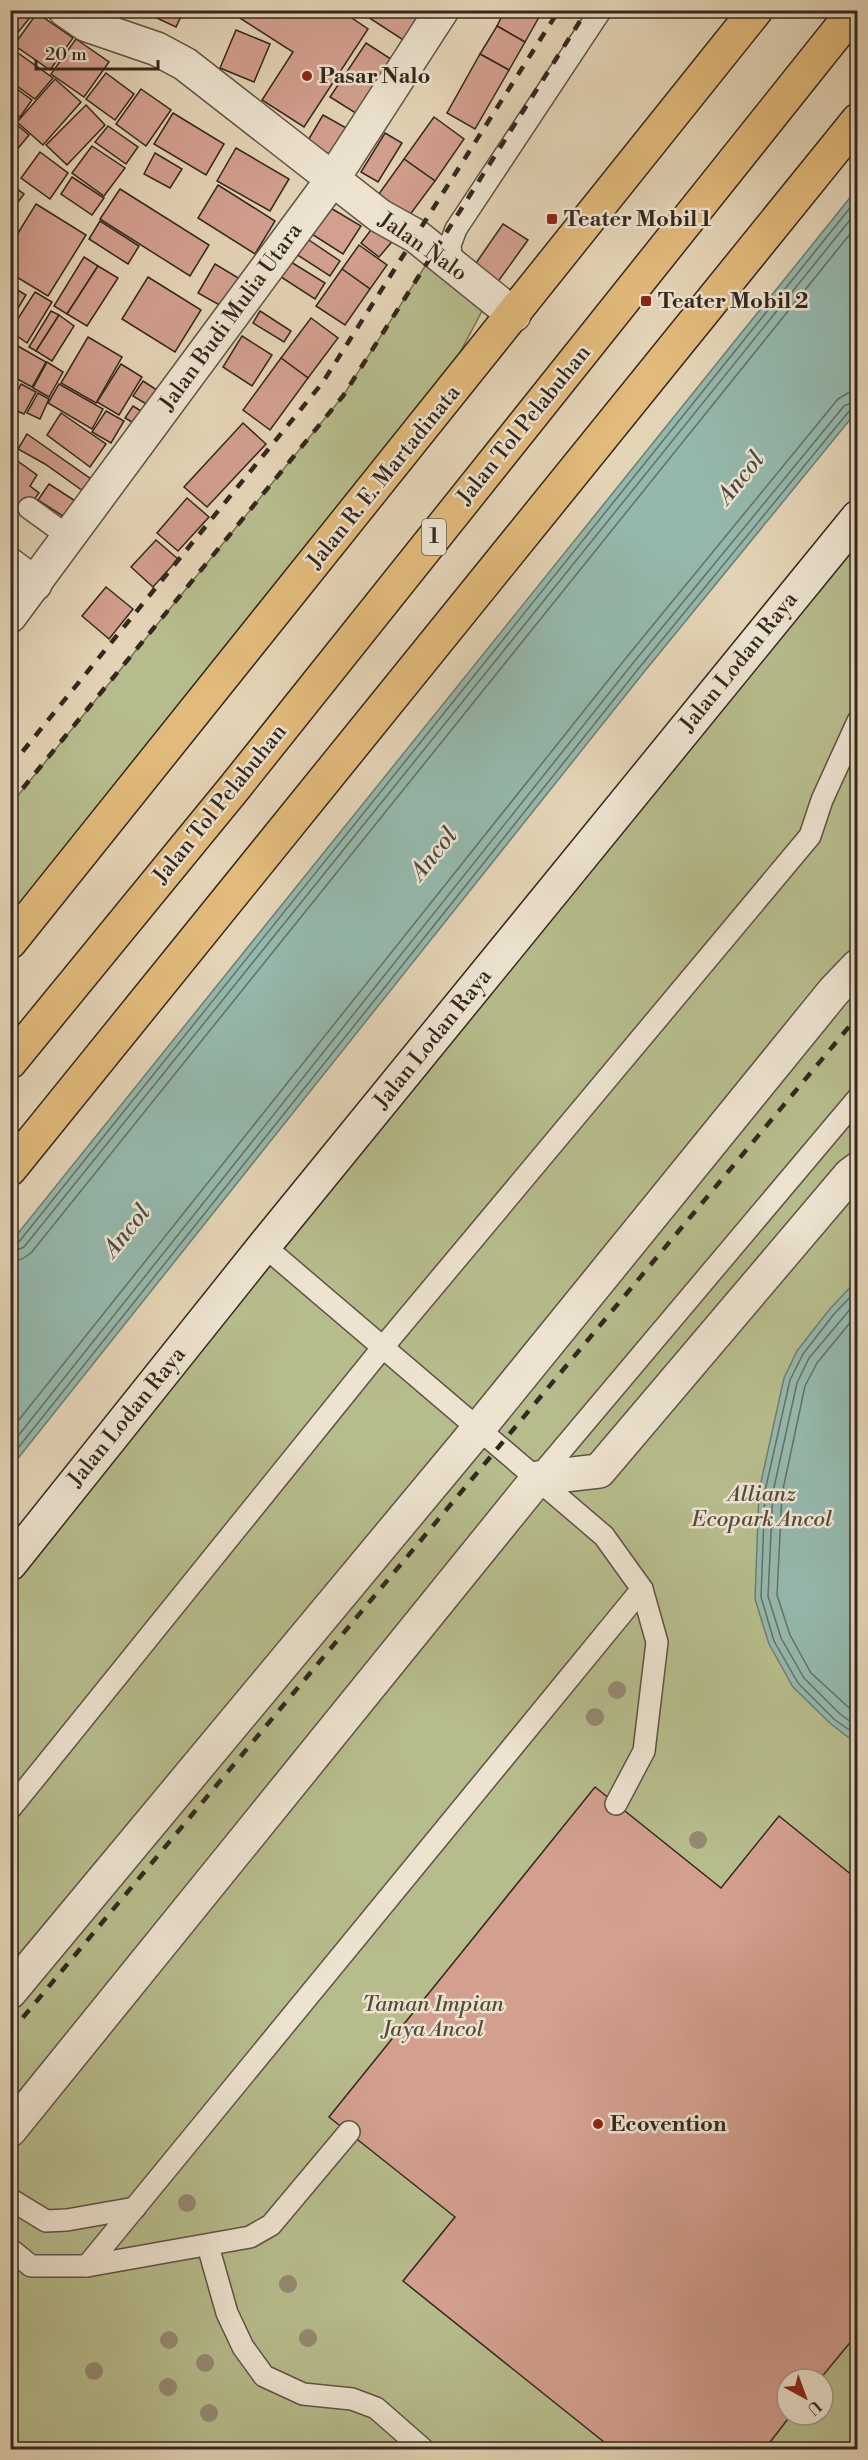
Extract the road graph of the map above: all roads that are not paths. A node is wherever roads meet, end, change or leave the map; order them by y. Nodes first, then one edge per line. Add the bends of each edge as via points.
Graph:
1 (65, 10) edge
2 (442, 10) edge
3 (601, 10) edge
4 (756, 10) edge
5 (844, 10) edge
6 (855, 10) edge
7 (858, 120) edge
8 (332, 180) junction
9 (452, 265) junction
10 (514, 315) junction
11 (29, 508) dead end
12 (858, 517) edge
13 (69, 537) junction
14 (23, 575) edge
15 (10, 616) edge
16 (858, 721) edge
17 (10, 942) edge
18 (858, 966) edge
19 (10, 1036) edge
20 (10, 1062) edge
21 (858, 1098) edge
22 (10, 1169) edge
23 (858, 1170) edge
24 (264, 1246) junction
25 (383, 1347) junction
26 (479, 1428) junction
27 (538, 1478) junction
28 (10, 1564) edge
29 (642, 1589) junction
30 (616, 1804) dead end
31 (10, 1809) edge
32 (10, 1992) edge
33 (10, 2130) edge
34 (349, 2132) dead end
35 (10, 2199) edge
36 (135, 2208) junction
37 (208, 2246) junction
38 (10, 2249) edge
39 (87, 2266) junction
40 (424, 2450) edge

1 - 8 street, Jalan Nalo via 87,25 172,56
2 - 8 street, Jalan Budi Mulia Utara
3 - 9 lane via 456,229 450,246
4 - 10 highway, Jalan R. E. Martadinata
5 - 19 highway, 1
6 - 20 highway, Jalan Tol Pelabuhan / 1 via 242,778
7 - 22 highway
8 - 9 street, Jalan Nalo
8 - 13 street, Jalan Budi Mulia Utara
9 - 10 street, Jalan Nalo
10 - 17 highway, Jalan R. E. Martadinata
11 - 13 lane
12 - 24 street, Jalan Lodan Raya
13 - 14 street, Jalan Budi Mulia Utara
14 - 15 street, Jalan Budi Mulia Utara
16 - 25 lane via 810,836
18 - 26 street
21 - 27 lane
23 - 27 street via 599,1471
24 - 25 lane
24 - 28 street, Jalan Lodan Raya
25 - 26 lane
25 - 31 lane
26 - 27 lane
26 - 32 street
27 - 29 lane via 604,1536
27 - 33 street
29 - 30 lane via 657,1642 644,1751
29 - 36 lane
34 - 37 lane via 271,2225 250,2237
35 - 36 lane via 46,2221
36 - 39 lane
37 - 39 lane
37 - 40 lane via 227,2313 243,2347 264,2376 303,2394 352,2399 376,2408
38 - 39 lane via 31,2266

